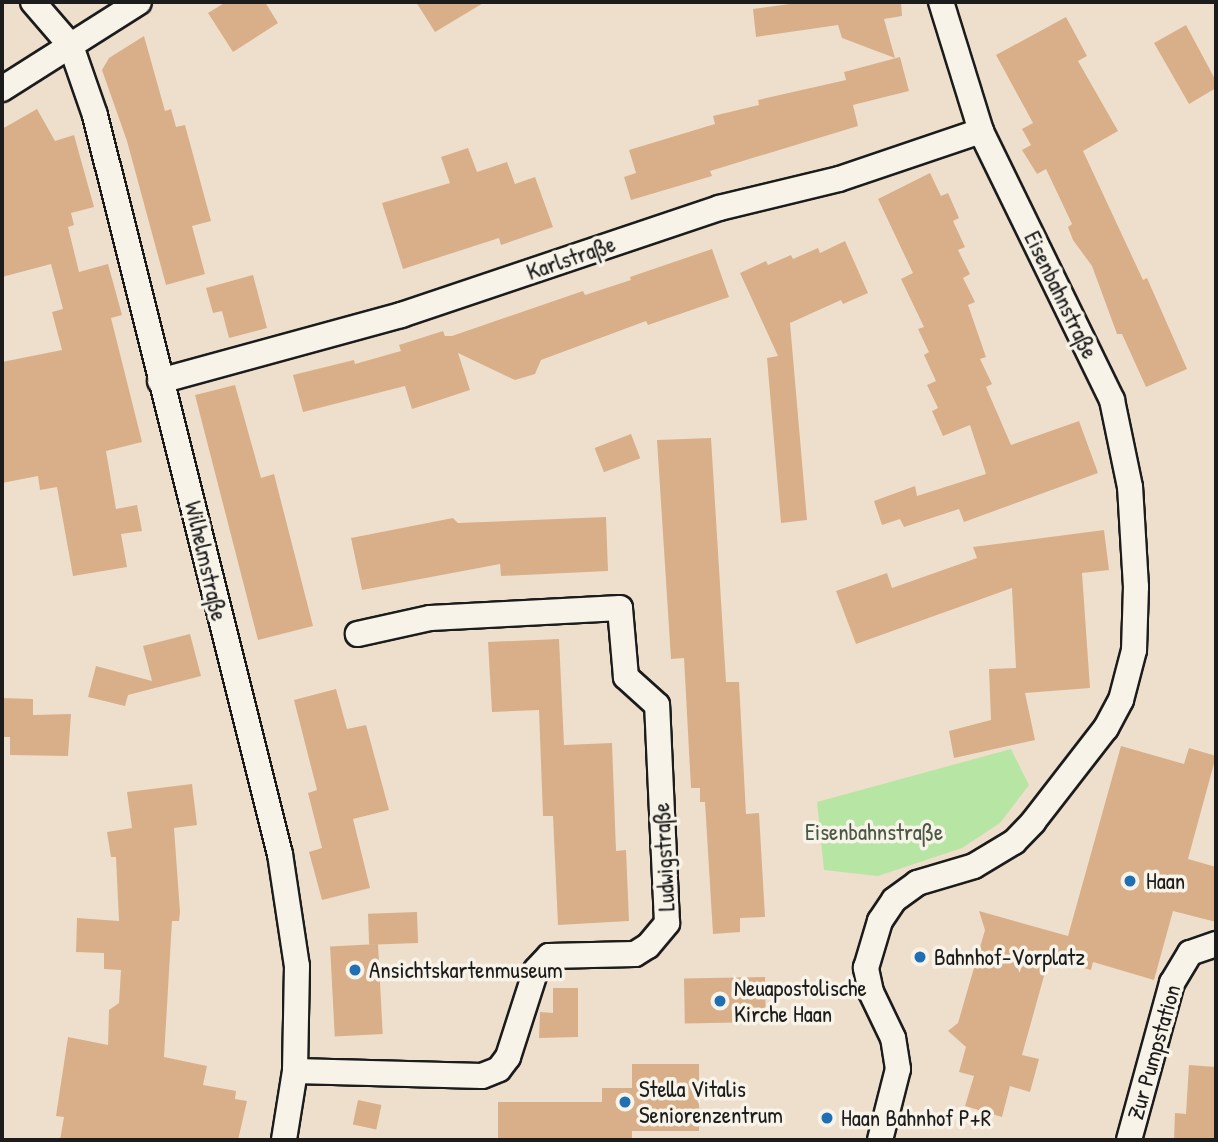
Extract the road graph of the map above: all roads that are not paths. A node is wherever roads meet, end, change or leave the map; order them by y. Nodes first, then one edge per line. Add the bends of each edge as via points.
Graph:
1 (33, 2) edge
2 (139, 2) edge
3 (941, 2) edge
4 (71, 46) junction
5 (2, 89) edge
6 (981, 131) junction
7 (160, 381) junction
8 (358, 635) dead end
9 (1216, 944) edge
10 (295, 1071) junction
11 (284, 1140) edge
12 (880, 1140) edge
13 (1129, 1140) edge

1 - 4 street, Wilhelmstraße
2 - 4 street
3 - 6 street, Eisenbahnstraße
4 - 5 street
4 - 7 street, Wilhelmstraße via 96,115
6 - 7 street, Karlstraße via 839,179 719,208 401,315
6 - 12 street, Eisenbahnstraße via 1112,400 1130,487 1136,587 1134,650 1121,700 1106,727 1033,822 1014,842 974,866 917,883 894,900 880,921 866,968 871,992 893,1038 898,1069
7 - 10 street, Wilhelmstraße via 280,854 298,967
8 - 10 street, Ludwigstraße via 430,618 620,608 626,677 657,705 667,923 635,954 549,956 536,970 508,1057 499,1069 482,1076
9 - 13 street, Zur Pumpstation via 1190,953 1172,983
10 - 11 street, Wilhelmstraße

